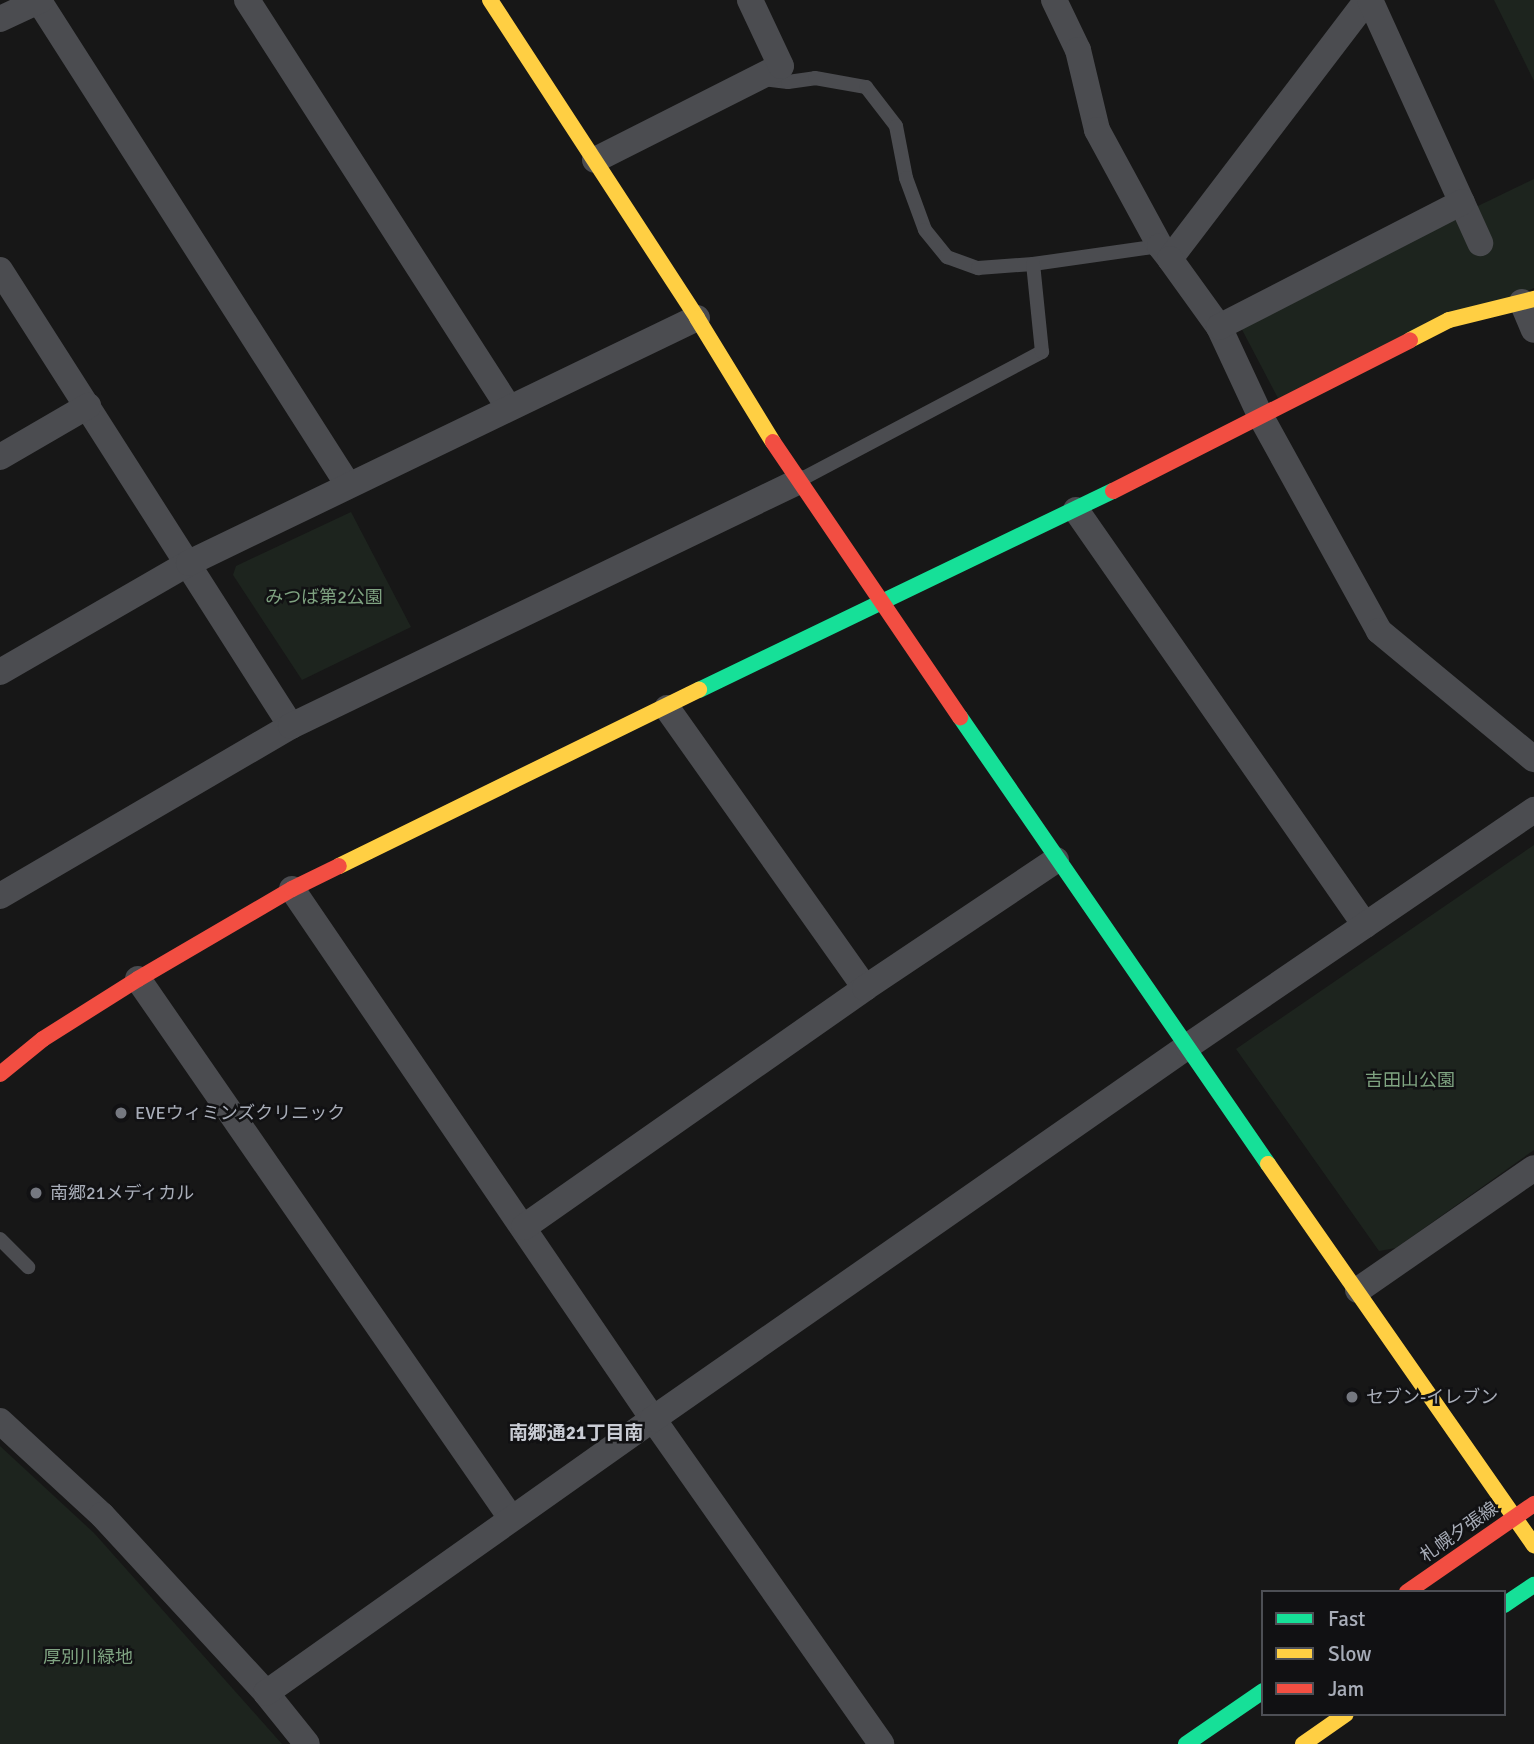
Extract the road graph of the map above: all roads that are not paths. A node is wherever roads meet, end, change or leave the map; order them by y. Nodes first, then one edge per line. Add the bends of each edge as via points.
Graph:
1 (247, 0) edge
2 (490, 0) edge
3 (750, 0) edge
4 (1054, 0) edge
5 (1368, 0) edge
6 (40, 1) edge
7 (0, 19) edge
8 (757, 78) junction
9 (595, 160) junction
10 (1461, 202) junction
11 (1480, 243) dead end
12 (1165, 252) junction
13 (1033, 264) junction
14 (0, 270) edge
15 (1528, 301) edge
16 (696, 318) junction
17 (1219, 327) junction
18 (1534, 330) edge
19 (88, 406) junction
20 (509, 407) junction
21 (1261, 417) junction
22 (0, 457) edge
23 (797, 482) junction
24 (348, 485) junction
25 (1076, 510) junction
26 (189, 563) junction
27 (881, 601) junction
28 (0, 672) edge
29 (667, 708) junction
30 (291, 726) junction
31 (1534, 759) edge
32 (1534, 810) edge
33 (1056, 860) junction
34 (292, 889) junction
35 (0, 896) edge
36 (1365, 925) junction
37 (138, 979) junction
38 (865, 988) junction
39 (1188, 1046) junction
40 (0, 1074) edge
41 (1534, 1168) edge
42 (524, 1227) junction
43 (0, 1239) edge
44 (28, 1267) dead end
45 (1358, 1290) junction
46 (653, 1419) junction
47 (0, 1421) edge
48 (1534, 1504) edge
49 (1514, 1517) junction
50 (511, 1518) junction
51 (1534, 1545) edge
52 (1534, 1585) edge
53 (1410, 1590) edge
54 (1506, 1604) edge
55 (1261, 1692) edge
56 (266, 1693) junction
57 (1343, 1716) edge
58 (307, 1744) edge
59 (881, 1744) edge
60 (1186, 1744) edge
61 (1303, 1744) edge

1 - 20 street
2 - 9 street
3 - 8 street via 781,66
4 - 12 street via 1078,51 1097,130
5 - 10 street
5 - 12 street
6 - 7 street
6 - 24 street
8 - 9 street
8 - 13 lane via 788,82 816,78 866,87 896,126 905,178 925,230 947,257 978,268
9 - 16 street
10 - 11 street
10 - 17 street
12 - 13 lane
12 - 17 street
13 - 23 lane via 1042,352
14 - 19 street
15 - 18 street
15 - 21 street via 1449,320
16 - 20 street
16 - 23 street
17 - 21 street
19 - 22 street
19 - 26 street
20 - 24 street
21 - 25 street
21 - 31 street via 1379,631
23 - 27 street
23 - 30 street
24 - 26 street
25 - 27 street
25 - 36 street
26 - 28 street
26 - 30 street
27 - 29 street
27 - 33 street
29 - 34 street
29 - 38 street
30 - 35 street
32 - 36 street
33 - 38 street
33 - 39 street
34 - 37 street
34 - 42 street
36 - 39 street
37 - 40 street via 43,1039
37 - 50 street
38 - 42 street
39 - 45 street
39 - 46 street
41 - 45 street
42 - 46 street
43 - 44 lane
45 - 49 street
46 - 50 street
46 - 59 street
47 - 56 street via 102,1516
48 - 49 street, 札幌夕張線
49 - 51 street
49 - 53 street, 札幌夕張線
50 - 56 street
52 - 54 street
55 - 60 street
56 - 58 street
57 - 61 street

